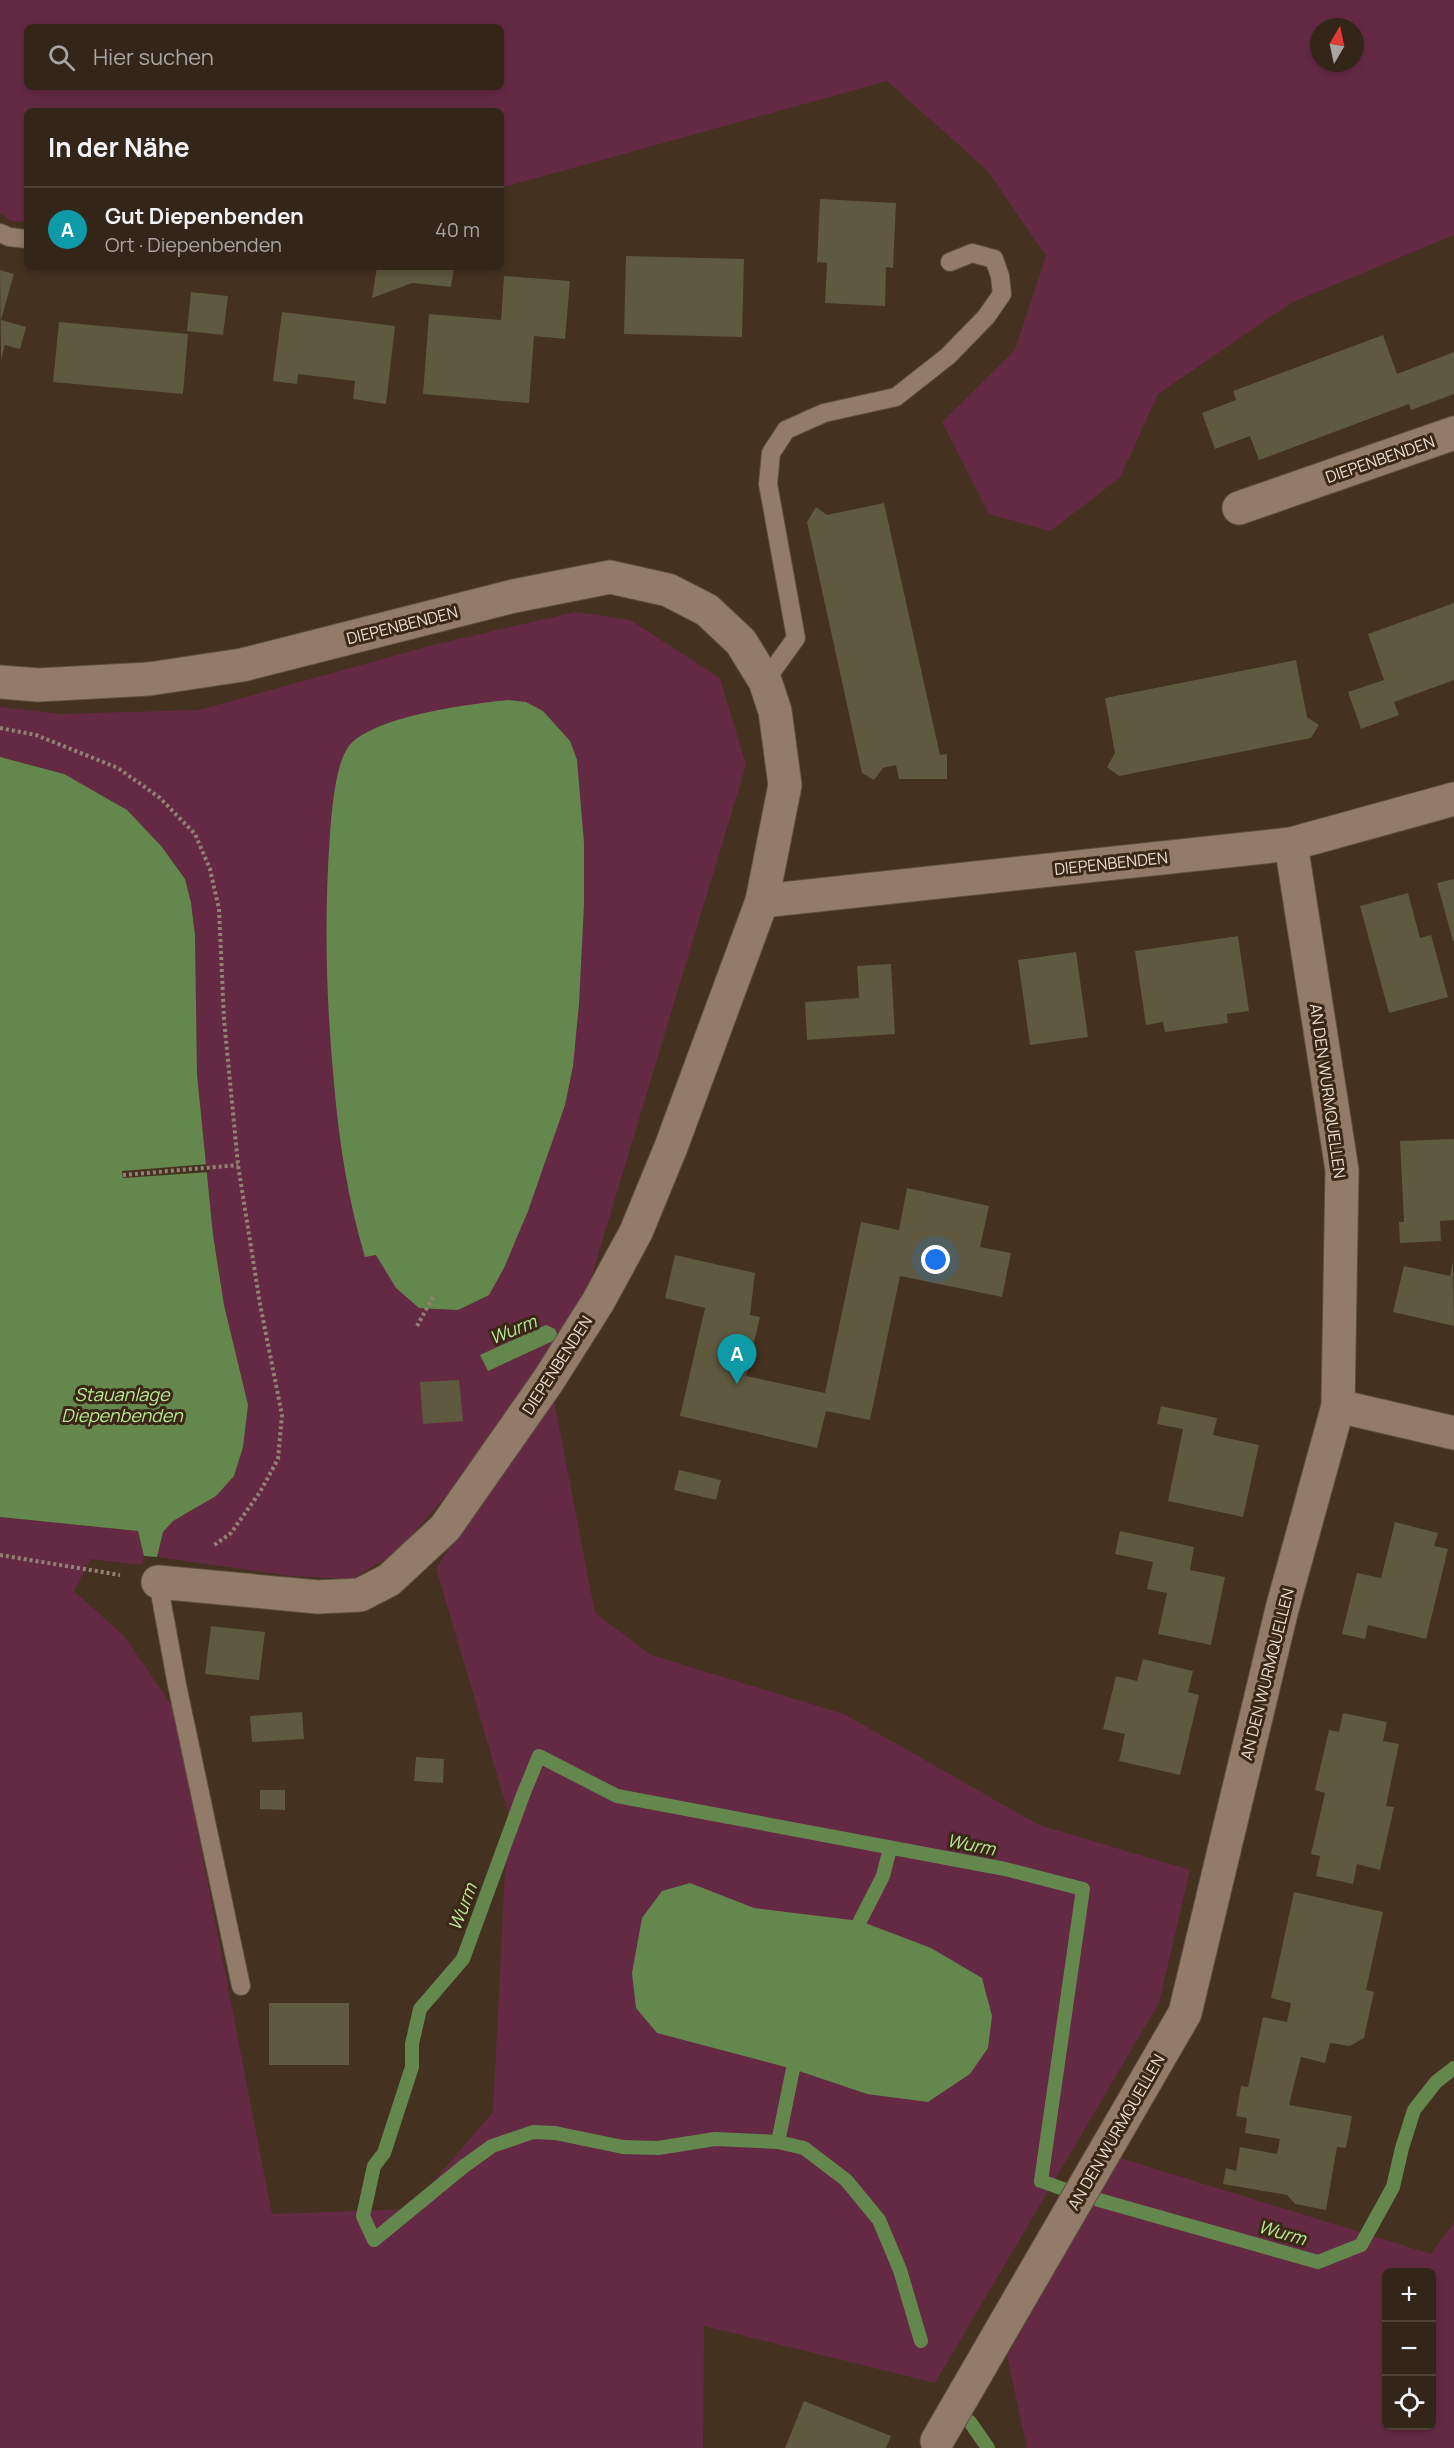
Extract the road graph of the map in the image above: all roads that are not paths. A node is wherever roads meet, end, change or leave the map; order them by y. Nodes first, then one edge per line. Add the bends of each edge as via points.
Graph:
1 (0, 233) edge
2 (24, 239) edge
3 (950, 262) dead end
4 (1454, 433) edge
5 (1239, 508) dead end
6 (765, 681) junction
7 (0, 682) edge
8 (1454, 799) edge
9 (1291, 844) junction
10 (762, 901) junction
11 (1338, 1406) junction
12 (1454, 1432) edge
13 (158, 1582) joint
14 (241, 1986) dead end
15 (937, 2441) dead end

1 - 2 lane
3 - 6 lane via 972,253 994,259 1002,294 986,317 948,356 896,397 824,413 786,430 771,453 768,484 796,638
4 - 5 street, DIEPENBENDEN
6 - 7 street, DIEPENBENDEN via 741,642 707,610 668,590 610,577 514,596 242,665 149,679 38,685
6 - 10 street, DIEPENBENDEN via 775,711 785,785
8 - 9 street, DIEPENBENDEN
9 - 10 street, DIEPENBENDEN
9 - 11 street, AN DEN WURMQUELLEN via 1342,1170
10 - 13 street, DIEPENBENDEN via 636,1232 548,1381 445,1528 389,1580 360,1595 318,1597
11 - 12 street
11 - 15 street, AN DEN WURMQUELLEN via 1282,1609 1185,2013
13 - 14 lane

